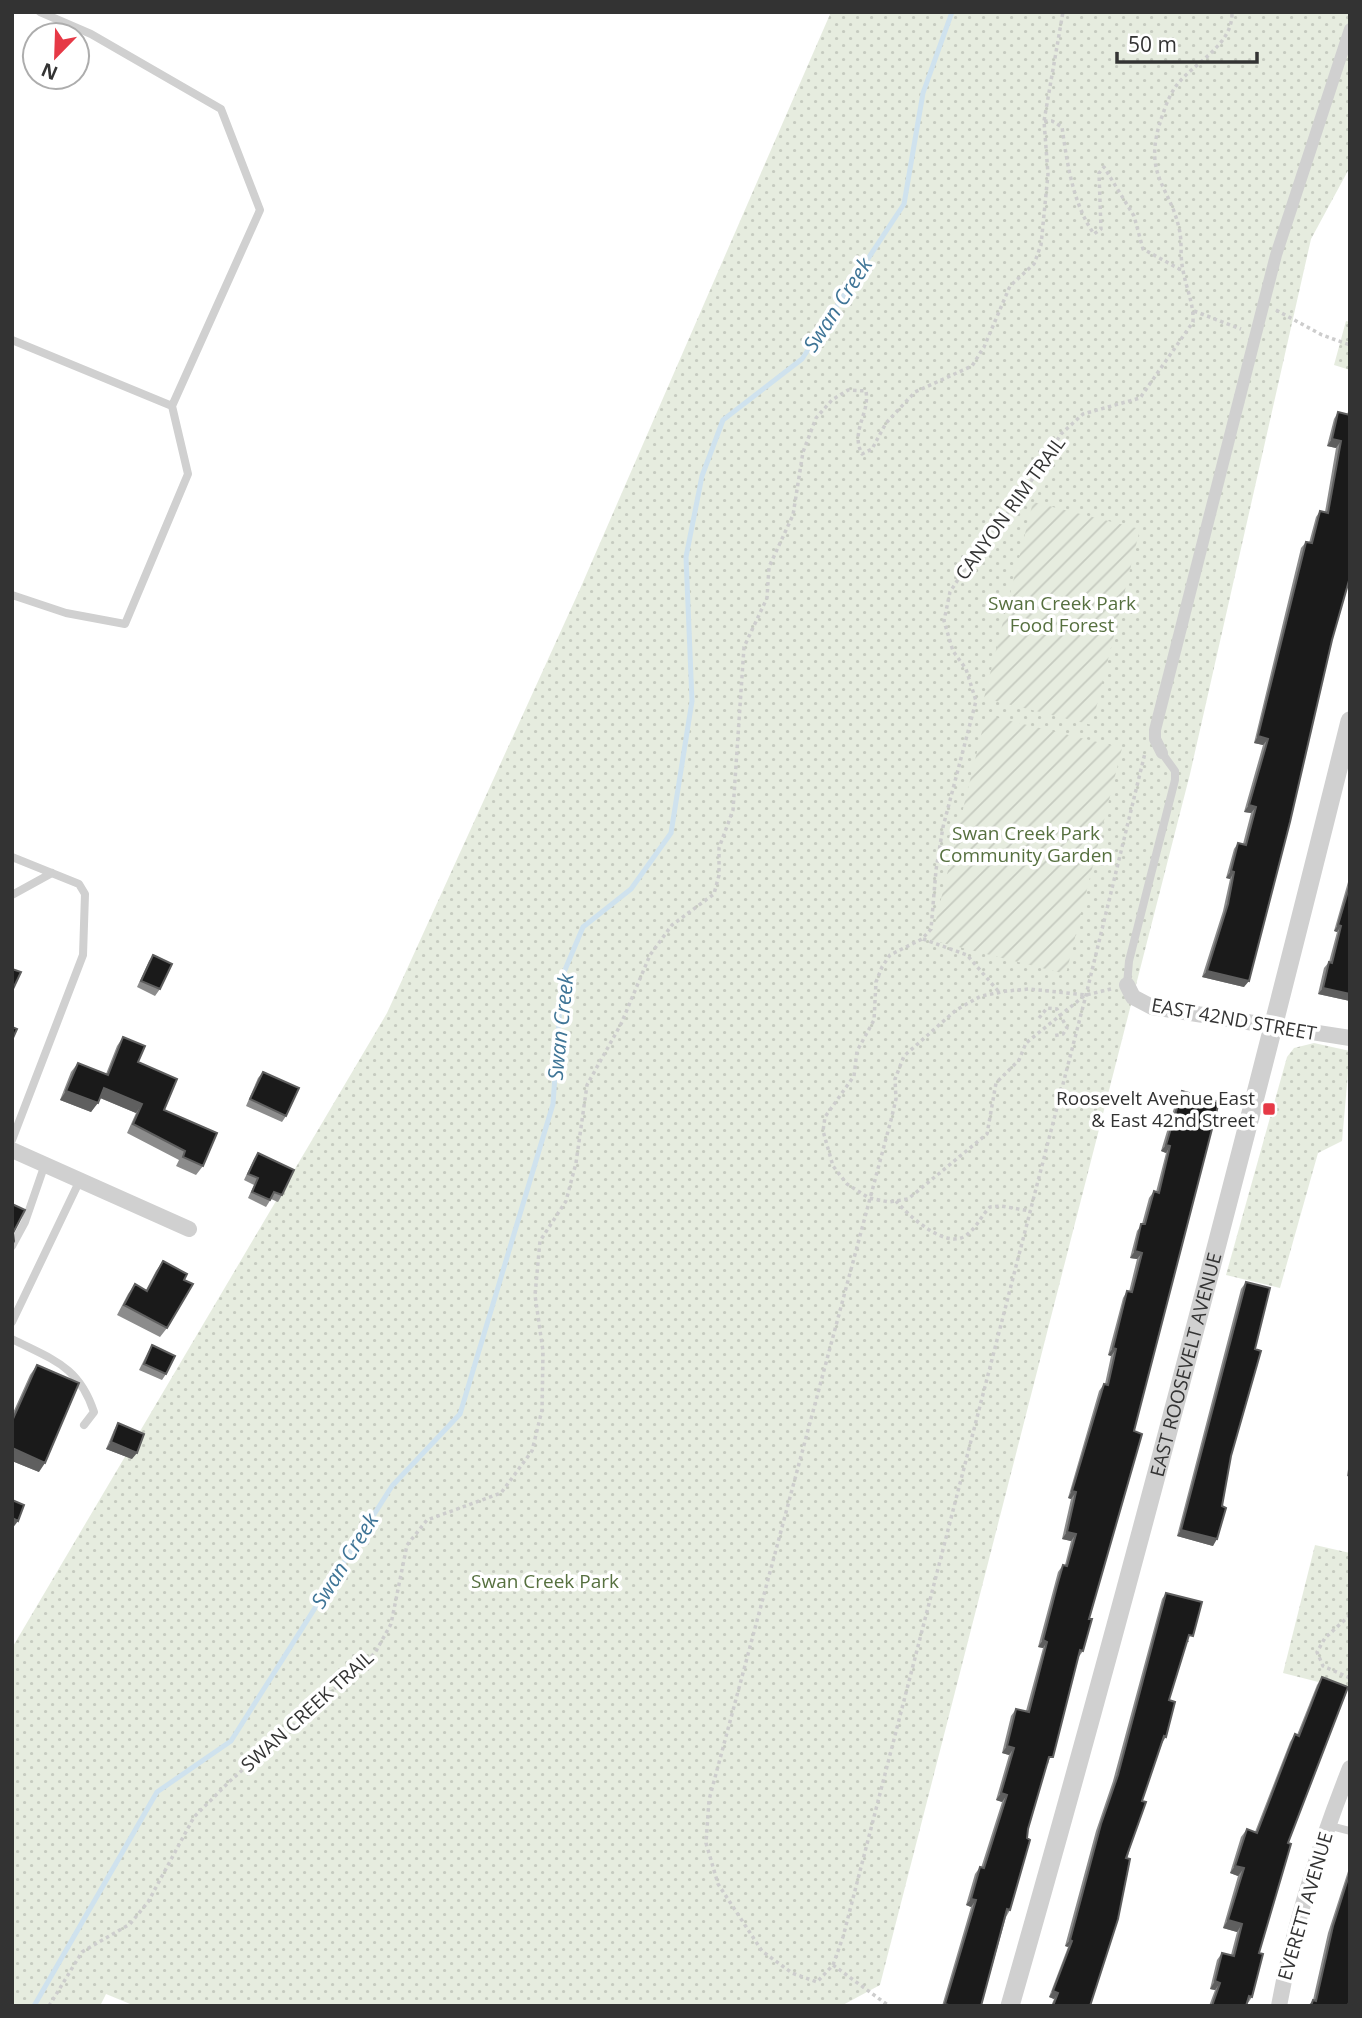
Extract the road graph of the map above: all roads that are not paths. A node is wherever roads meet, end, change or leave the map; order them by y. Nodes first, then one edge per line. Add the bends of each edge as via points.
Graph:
1 (40, 12) edge
2 (1350, 29) edge
3 (12, 340) edge
4 (172, 406) junction
5 (12, 595) edge
6 (1350, 721) edge
7 (1162, 753) joint
8 (12, 857) edge
9 (52, 873) junction
10 (12, 895) edge
11 (1127, 985) joint
12 (1274, 1026) junction
13 (1350, 1038) edge
14 (12, 1140) edge
15 (12, 1150) edge
16 (45, 1164) junction
17 (80, 1180) junction
18 (189, 1229) dead end
19 (12, 1246) edge
20 (12, 1322) edge
21 (12, 1339) edge
22 (84, 1425) dead end
23 (1350, 1768) edge
24 (1327, 1825) junction
25 (1350, 1831) edge
26 (1010, 2006) edge
27 (1279, 2006) edge

1 - 4 lane via 91,34 221,109 260,210
2 - 7 street via 1297,185 1264,303 1155,730
3 - 4 lane
4 - 5 lane via 188,474 125,624 66,613
6 - 12 street, EAST ROOSEVELT AVENUE
7 - 11 lane via 1175,771 1175,780 1129,961
8 - 9 lane
9 - 10 lane
9 - 14 lane via 79,884 85,894 83,955
11 - 12 street, EAST 42ND STREET via 1133,997 1152,1007
12 - 13 street, EAST 42ND STREET
12 - 26 street, EAST ROOSEVELT AVENUE via 1094,1713
15 - 16 street
16 - 17 street
16 - 19 lane
17 - 18 street
17 - 20 lane
21 - 22 lane via 70,1369 78,1378 94,1412
23 - 24 street, EVERETT AVENUE
24 - 25 lane
24 - 27 street, EVERETT AVENUE via 1290,1946

